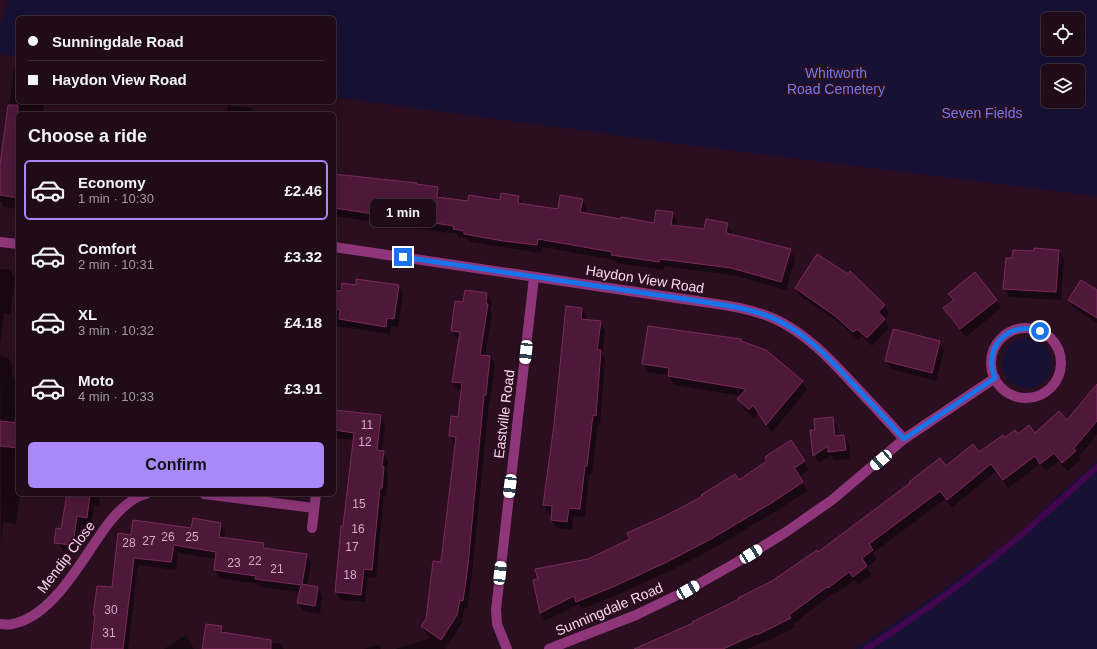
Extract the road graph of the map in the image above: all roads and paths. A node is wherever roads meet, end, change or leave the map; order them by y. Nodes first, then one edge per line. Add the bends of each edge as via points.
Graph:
1 (0, 242) edge
2 (16, 244) edge
3 (336, 247) edge
4 (534, 277) junction
5 (995, 378) junction
6 (904, 439) junction
7 (139, 496) edge
8 (220, 496) edge
9 (316, 496) edge
10 (314, 508) junction
11 (312, 528) dead end
12 (0, 624) edge
13 (507, 649) edge
14 (549, 649) edge

1 - 2 street
3 - 4 street, Haydon View Road
4 - 6 street, Haydon View Road via 733,307 774,319 812,342
4 - 13 street, Eastville Road via 496,610 497,624
5 - 5 street via 992,354 999,341 1009,332 1022,328 1036,330 1049,336 1057,347 1061,361 1058,375 1053,384 1042,393 1029,397 1015,396 1003,389
5 - 6 street, Sunningdale Road
6 - 14 street, Sunningdale Road via 832,500 739,561 688,590
7 - 12 street, Mendip Close via 116,515 96,539 63,589 45,608 32,617 13,624
8 - 10 street
9 - 10 street
10 - 11 street

